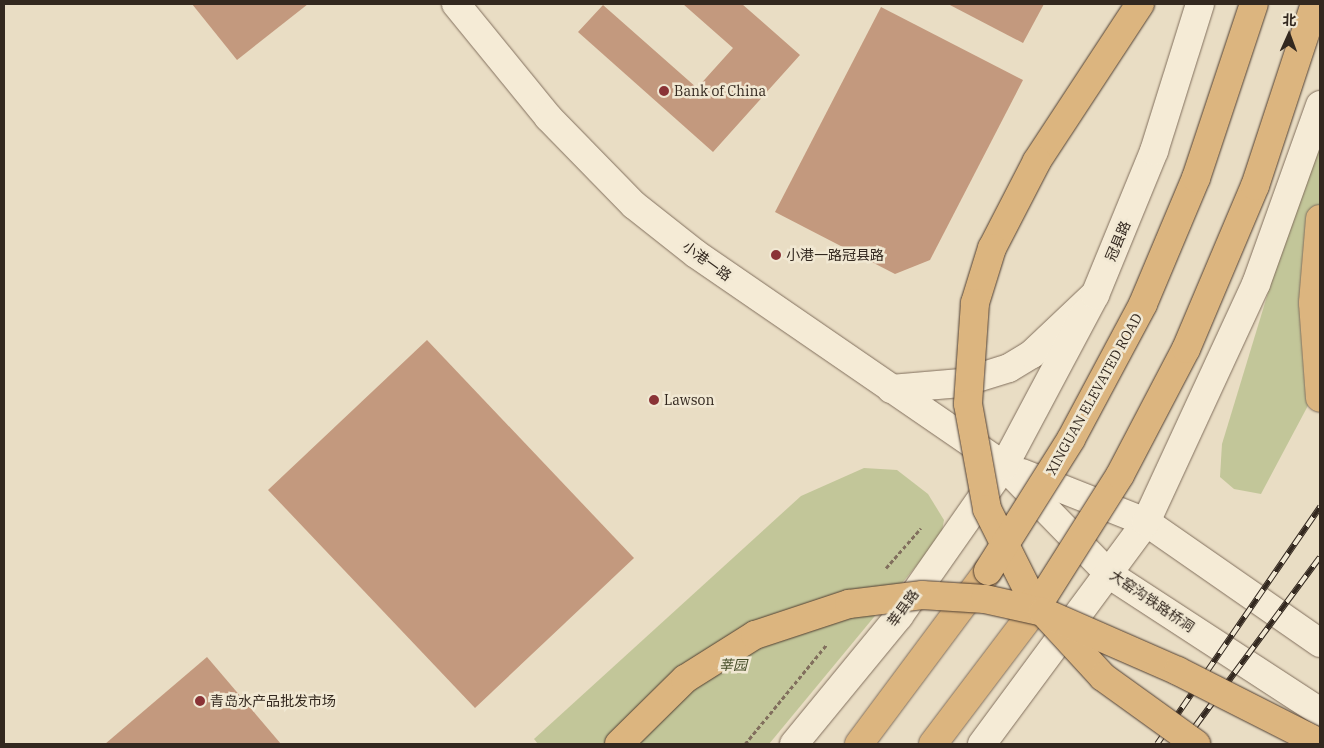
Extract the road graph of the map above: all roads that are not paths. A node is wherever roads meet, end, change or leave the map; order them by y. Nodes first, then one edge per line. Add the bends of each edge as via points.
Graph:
1 (456, 4) edge
2 (1140, 4) edge
3 (1200, 4) edge
4 (1254, 4) edge
5 (1315, 4) edge
6 (1320, 105) edge
7 (1320, 219) edge
8 (1095, 294) junction
9 (891, 388) junction
10 (1320, 398) edge
11 (1004, 466) junction
12 (1146, 522) junction
13 (1110, 575) junction
14 (1320, 644) edge
15 (1320, 712) edge
16 (1320, 743) edge
17 (619, 744) edge
18 (794, 744) edge
19 (859, 744) edge
20 (933, 744) edge
21 (982, 744) edge
22 (1196, 744) edge

1 - 9 main road, 小港一路 via 548,117 634,205 696,254
2 - 22 highway, bridge via 1020,190 992,248 975,303 968,404 987,508 1033,600 1103,677
3 - 8 main road, 冠县路 via 1154,150
4 - 19 highway, XINGUAN ELEVATED ROAD, bridge via 1189,196 1108,375 1015,532 946,632
5 - 20 highway, bridge via 1235,238 1153,415 1031,614
6 - 12 main road via 1256,284
7 - 10 highway via 1313,303
8 - 9 main road via 1032,354 1009,368 961,384
8 - 11 main road, 冠县路
9 - 11 main road, 小港一路
11 - 12 main road
11 - 13 main road, 大窑沟铁路桥洞
11 - 18 main road, 莘县路 via 899,616
12 - 13 main road
12 - 14 main road
13 - 15 main road, 大窑沟铁路桥洞
13 - 21 main road
16 - 17 highway, bridge via 1170,667 1043,612 986,599 922,595 835,607 755,635 685,679

